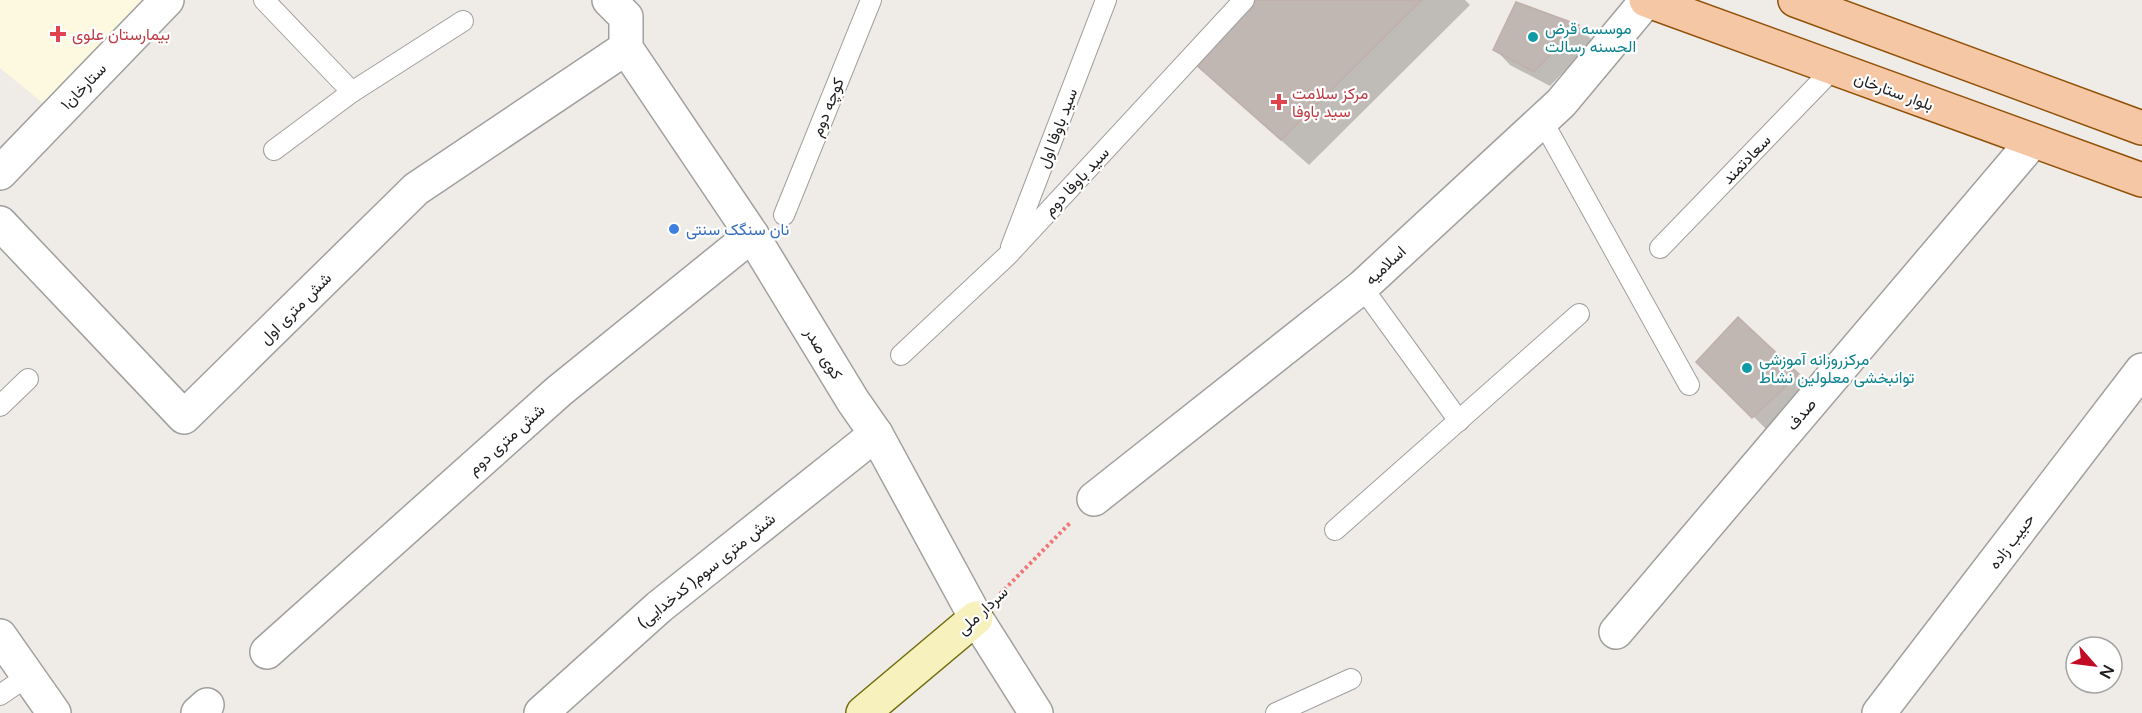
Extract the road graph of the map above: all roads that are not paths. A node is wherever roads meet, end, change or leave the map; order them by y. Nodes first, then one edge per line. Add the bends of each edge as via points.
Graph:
1 (167, 0) edge
2 (264, 0) edge
3 (609, 0) edge
4 (871, 0) edge
5 (1106, 0) edge
6 (1244, 0) edge
7 (1646, 0) edge
8 (1795, 0) edge
9 (463, 21) dead end
10 (626, 48) junction
11 (1833, 69) junction
12 (352, 92) junction
13 (1542, 120) junction
14 (2142, 128) edge
15 (2033, 141) junction
16 (274, 150) dead end
17 (0, 173) edge
18 (2142, 180) edge
19 (784, 215) dead end
20 (0, 223) edge
21 (752, 235) junction
22 (1660, 248) dead end
23 (1007, 256) junction
24 (1362, 287) junction
25 (1579, 314) dead end
26 (901, 355) dead end
27 (2142, 370) edge
28 (28, 380) dead end
29 (1689, 385) dead end
30 (0, 406) edge
31 (1459, 421) junction
32 (876, 434) junction
33 (1094, 498) road end
34 (1335, 530) dead end
35 (976, 618) junction
36 (1616, 632) dead end
37 (0, 636) edge
38 (267, 652) dead end
39 (28, 676) junction
40 (1351, 679) dead end
41 (0, 695) edge
42 (54, 713) edge
43 (541, 713) edge
44 (863, 713) edge
45 (1036, 713) edge
46 (1276, 713) edge
47 (1879, 713) edge

1 - 17 street, ستارخان۱
2 - 12 lane
3 - 10 street via 626,17
4 - 19 lane, کوچه دوم
5 - 23 lane, سید باوفا اول
6 - 23 lane, سید باوفا دوم
7 - 11 main road, بلوار ستارخان
7 - 13 street, اسلامیه
8 - 14 main road
9 - 12 lane
10 - 20 street, شش متری اول via 416,189 184,417
10 - 21 street, کوی صدر
11 - 15 main road, بلوار ستارخان
11 - 22 lane, سعادتمند
12 - 16 lane
13 - 24 street, اسلامیه
13 - 29 lane
15 - 18 main road, بلوار ستارخان
15 - 36 street, صدف
21 - 32 street, کوی صدر
21 - 38 street, شش متری دوم via 559,391
23 - 26 lane, سید باوفا دوم
24 - 31 lane
24 - 33 street, اسلامیه
25 - 31 lane
27 - 47 street, حبیب زاده
28 - 30 lane
31 - 34 lane
32 - 35 street, کوی صدر
32 - 43 street, (کدخدایی )شش متری سوم via 659,607
35 - 44 street, سردار ملی
35 - 45 street, کوی صدر
37 - 39 street
39 - 41 lane
39 - 42 street
40 - 46 lane

